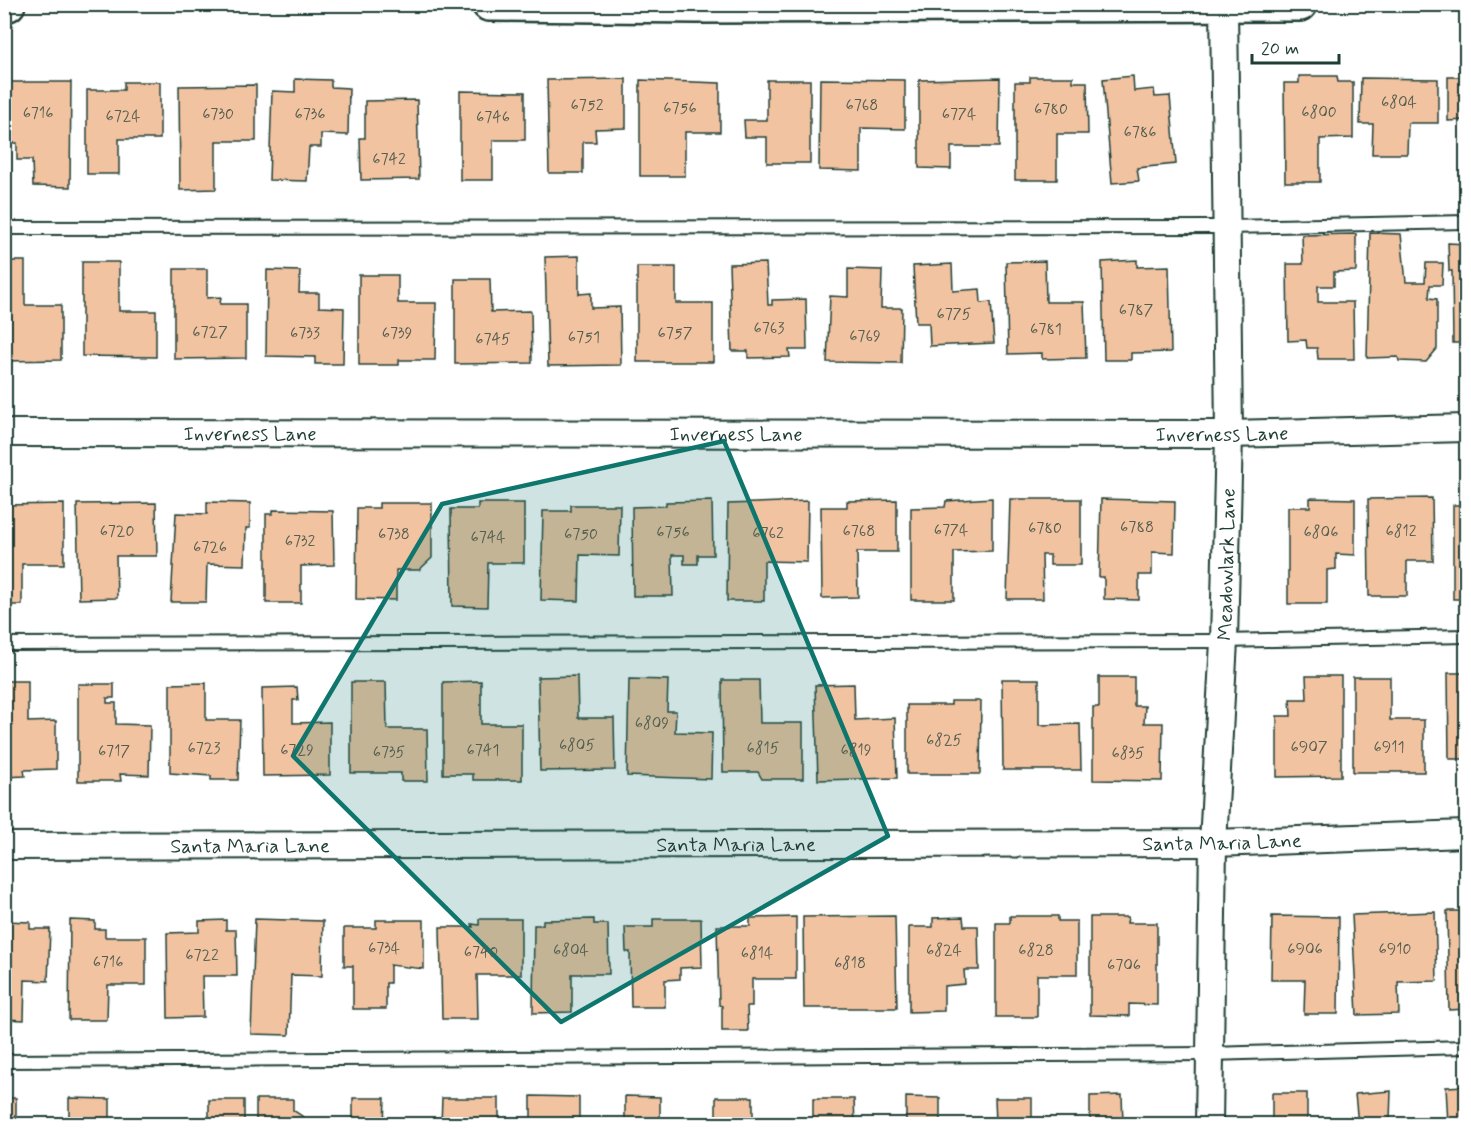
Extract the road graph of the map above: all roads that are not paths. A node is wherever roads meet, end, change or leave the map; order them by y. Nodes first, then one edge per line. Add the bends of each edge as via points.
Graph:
1 (489, 4) edge
2 (1300, 4) edge
3 (697, 5) edge
4 (1224, 5) edge
5 (1467, 222) edge
6 (1226, 226) junction
7 (4, 228) edge
8 (1467, 428) edge
9 (4, 434) edge
10 (1229, 434) junction
11 (1467, 636) edge
12 (1224, 641) junction
13 (4, 644) edge
14 (1467, 834) edge
15 (1213, 843) junction
16 (4, 846) edge
17 (1467, 1047) edge
18 (1210, 1054) junction
19 (4, 1061) edge
20 (1209, 1125) edge

1 - 3 main road
2 - 4 main road
3 - 4 main road
4 - 6 street, Meadowlark Lane
5 - 6 lane
6 - 7 lane
6 - 10 street, Meadowlark Lane
8 - 10 street, Inverness Lane
9 - 10 street, Inverness Lane
10 - 12 street, Meadowlark Lane
11 - 12 lane
12 - 13 lane
12 - 15 street, Meadowlark Lane
14 - 15 street, Santa Maria Lane
15 - 16 street, Santa Maria Lane
15 - 18 street, Meadowlark Lane
17 - 18 lane
18 - 19 lane
18 - 20 street, Meadowlark Lane

